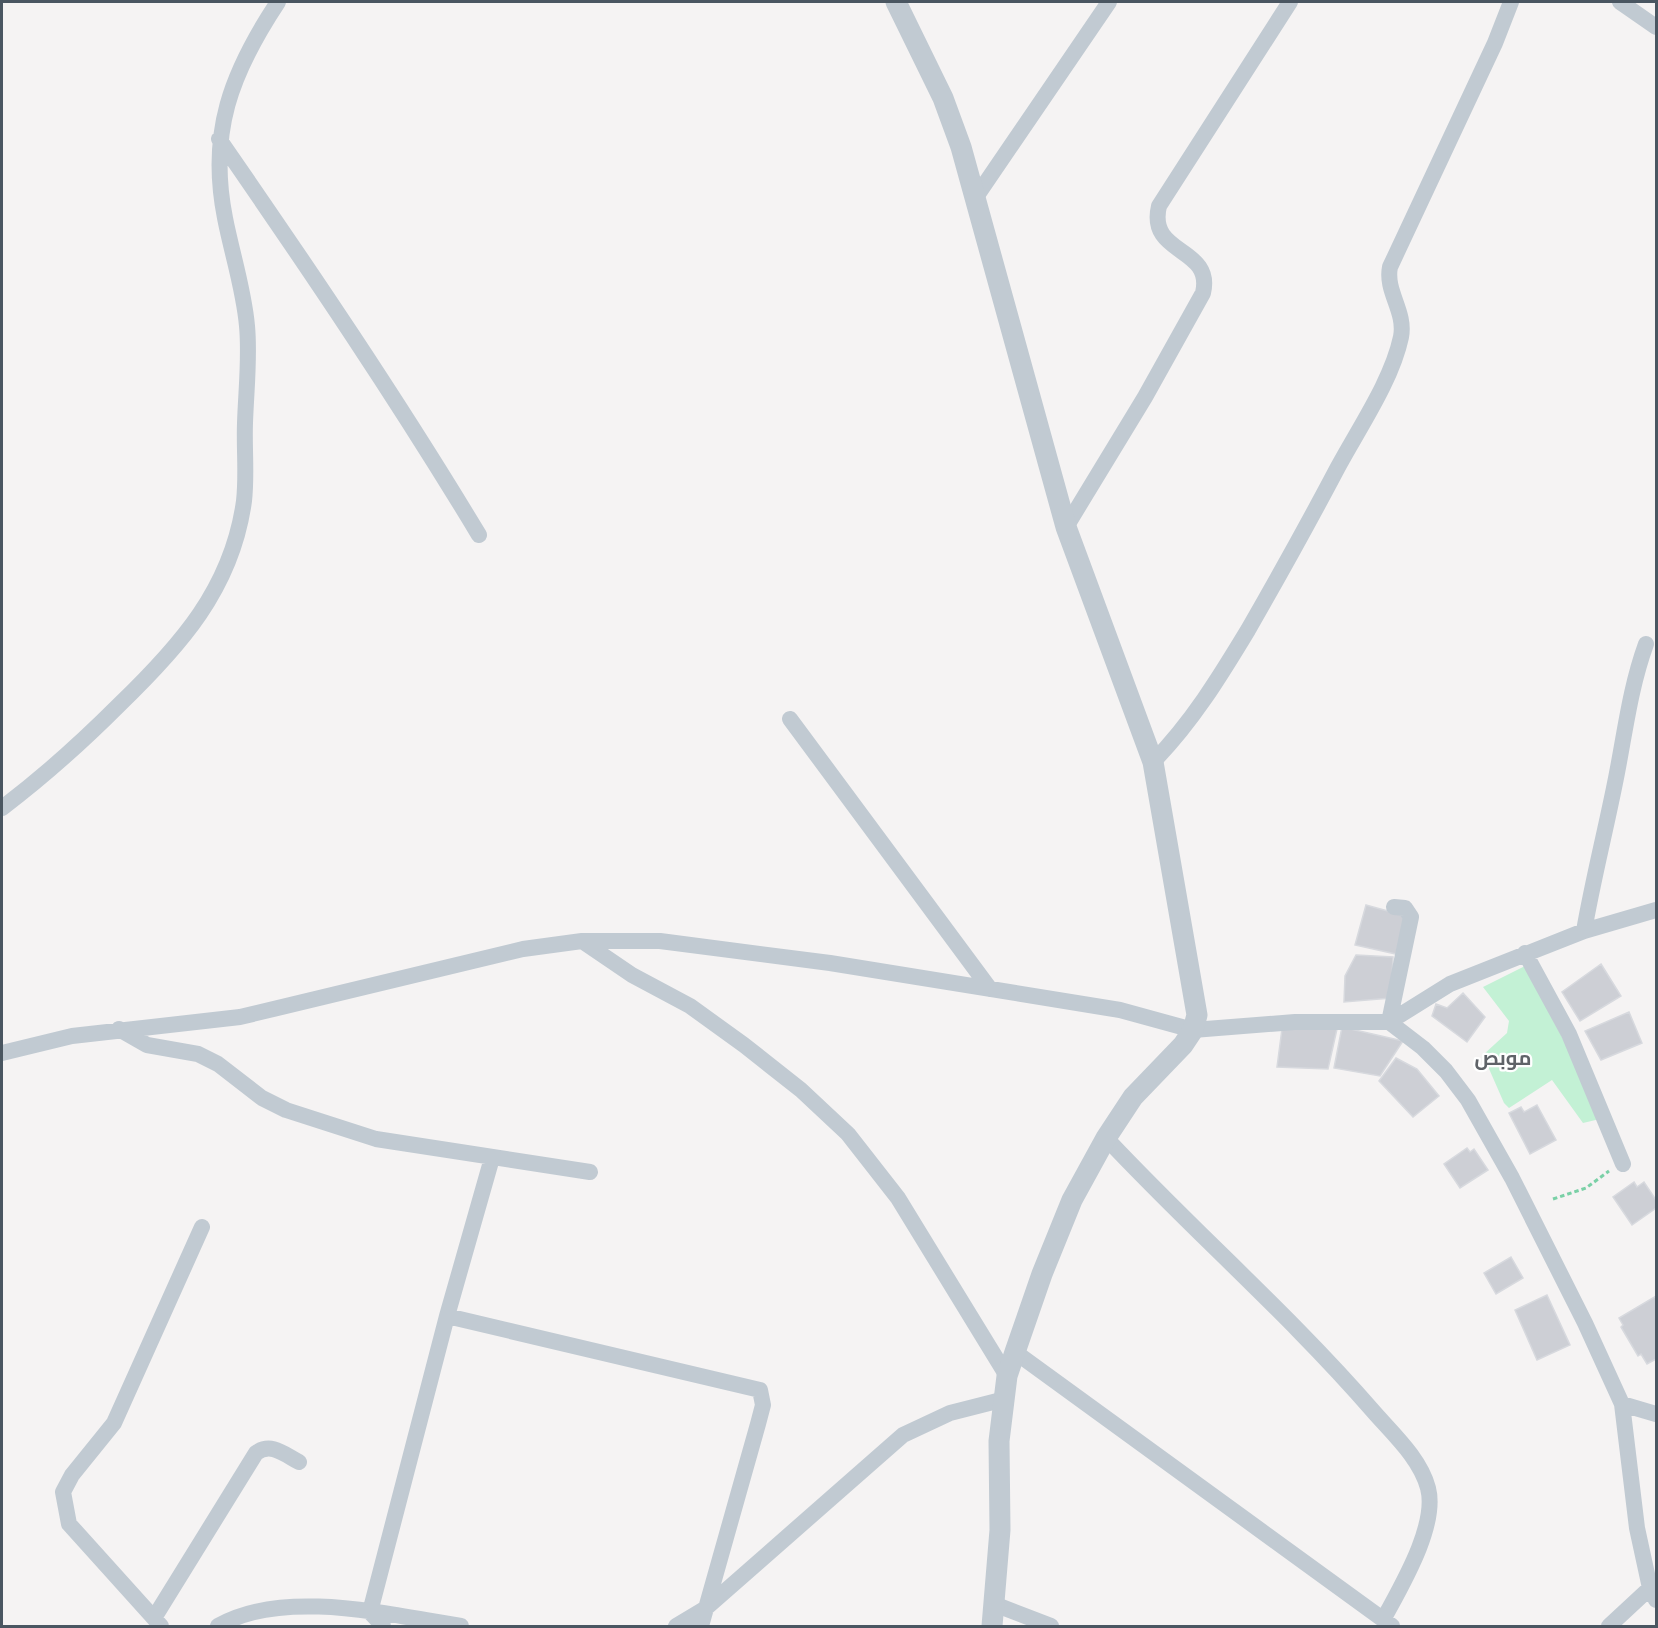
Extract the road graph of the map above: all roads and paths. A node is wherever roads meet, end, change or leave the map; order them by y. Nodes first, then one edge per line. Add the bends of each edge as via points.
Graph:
1 (278, 2) edge
2 (896, 2) edge
3 (1109, 2) edge
4 (1290, 2) edge
5 (1511, 2) edge
6 (1620, 2) edge
7 (1656, 27) edge
8 (219, 139) junction
9 (975, 197) junction
10 (1066, 527) junction
11 (478, 535) dead end
12 (1646, 644) dead end
13 (790, 719) dead end
14 (1154, 762) junction
15 (2, 808) edge
16 (1394, 907) dead end
17 (1656, 910) edge
18 (1584, 931) junction
19 (582, 941) junction
20 (1526, 953) junction
21 (990, 989) junction
22 (1389, 1022) junction
23 (119, 1029) junction
24 (1193, 1030) junction
25 (2, 1053) edge
26 (1106, 1138) junction
27 (492, 1158) junction
28 (1621, 1160) joint
29 (590, 1172) dead end
30 (1553, 1199) dead end
31 (202, 1227) dead end
32 (447, 1316) junction
33 (1015, 1352) junction
34 (1007, 1376) junction
35 (1005, 1399) junction
36 (1622, 1404) junction
37 (1656, 1414) edge
38 (299, 1462) dead end
39 (1653, 1594) edge
40 (994, 1604) junction
41 (706, 1608) junction
42 (370, 1612) junction
43 (157, 1622) edge
44 (1388, 1623) edge
45 (218, 1626) edge
46 (384, 1626) edge
47 (461, 1626) edge
48 (676, 1626) edge
49 (701, 1626) edge
50 (992, 1626) edge
51 (1051, 1626) edge
52 (1609, 1626) edge

1 - 8 street via 244,61 228,100
2 - 9 street via 943,98
3 - 9 street
4 - 10 street via 1159,206 1156,219 1160,232 1201,268 1206,281 1203,293
5 - 14 street via 1390,267 1389,287 1400,311 1401,336 1377,396 1280,574 1202,706
6 - 7 street
8 - 11 street via 360,344
8 - 15 street via 223,205 247,327 244,502 236,535 222,574 186,636 90,734
9 - 10 street
10 - 14 street
12 - 18 street via 1635,674
13 - 21 street
14 - 24 street via 1197,1015
16 - 22 street via 1405,908 1411,917
17 - 18 street
18 - 20 street
19 - 21 street via 660,941
19 - 23 street via 523,949 240,1017
19 - 34 street via 632,975 690,1006 744,1045 848,1134 898,1198
20 - 22 street via 1450,984
20 - 28 street via 1569,1034
21 - 24 street via 1120,1010
22 - 24 street via 1295,1022
22 - 36 street via 1423,1048 1468,1100 1512,1178
23 - 25 street via 72,1035
23 - 27 street via 147,1045 198,1054 286,1110 376,1139
24 - 26 street via 1133,1097
26 - 33 street via 1072,1200
26 - 44 street via 1324,1354 1412,1456 1428,1489 1427,1518 1416,1559
27 - 29 street
27 - 32 street
28 - 30 path via 1586,1188
31 - 43 street via 114,1422 63,1492 69,1524
32 - 41 street via 760,1390 763,1405
32 - 42 street
33 - 34 street
33 - 44 street
34 - 35 street
35 - 40 street via 999,1441 1000,1530
35 - 41 street via 950,1413 903,1435
36 - 37 street
36 - 39 street via 1636,1528
38 - 43 street via 272,1447 256,1453
39 - 52 street
40 - 50 street
40 - 51 street
41 - 48 street
41 - 49 street
42 - 45 street via 260,1610
42 - 46 street
42 - 47 street

